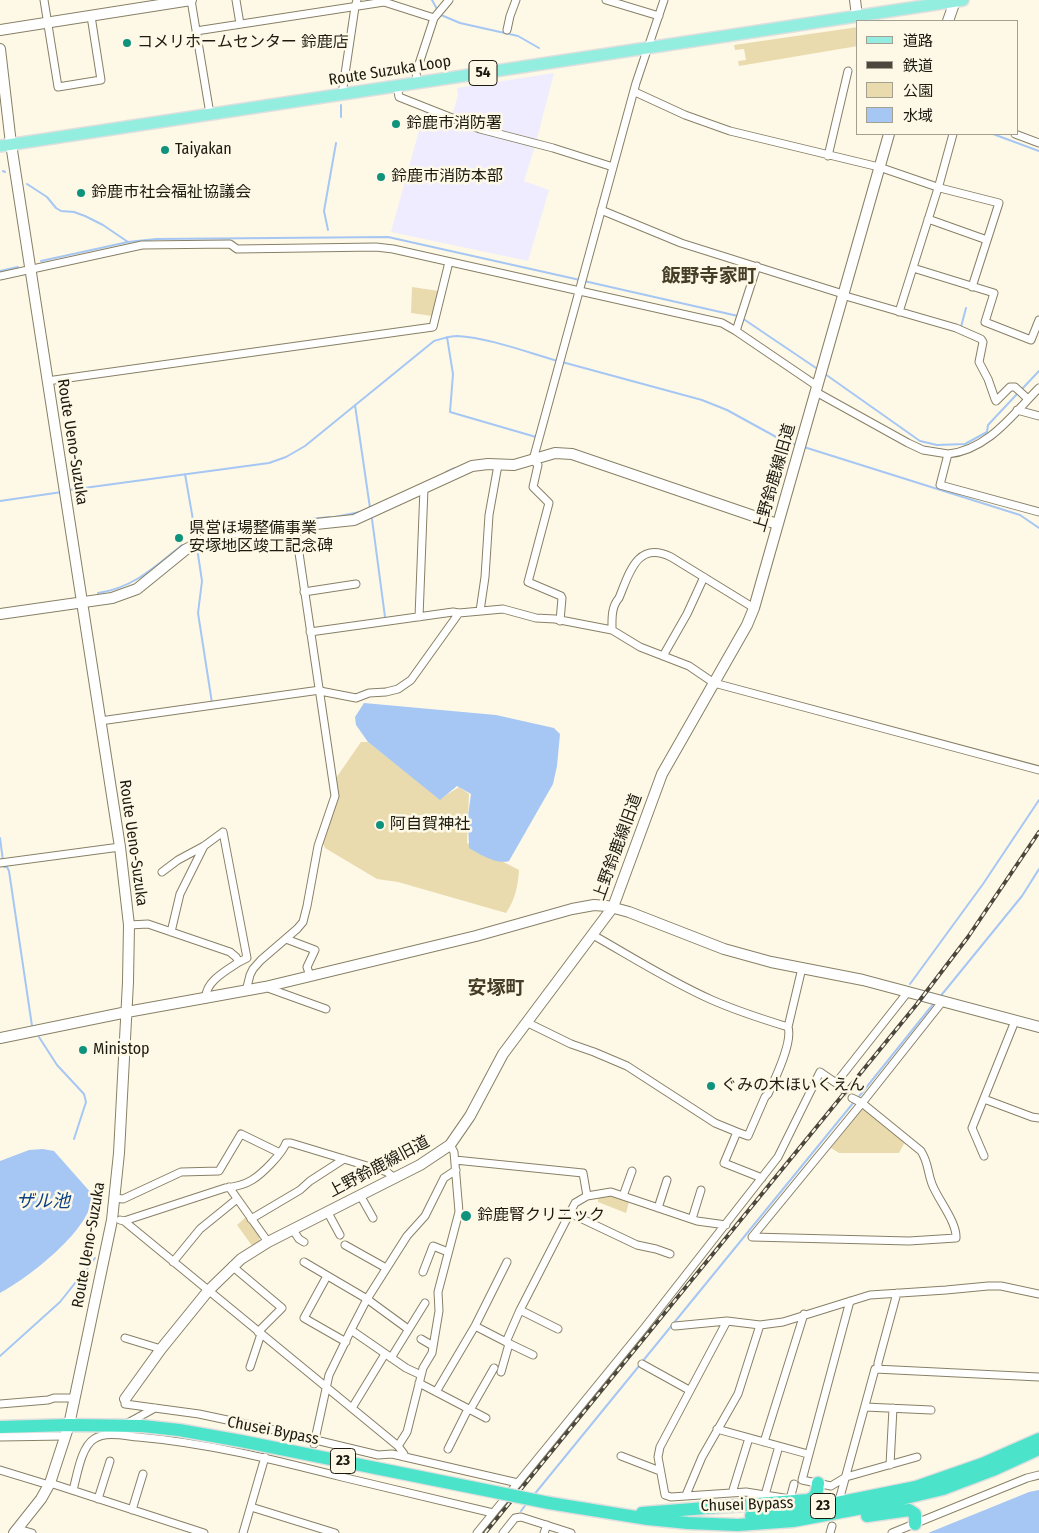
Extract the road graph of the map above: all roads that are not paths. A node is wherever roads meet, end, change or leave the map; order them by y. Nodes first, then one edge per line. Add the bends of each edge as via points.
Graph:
1 (44, 0) edge
2 (191, 0) edge
3 (236, 0) edge
4 (449, 0) edge
5 (516, 0) edge
6 (606, 0) edge
7 (664, 0) edge
8 (855, 0) edge
9 (958, 0) edge
10 (356, 3) edge
11 (924, 3) edge
12 (437, 15) junction
13 (91, 16) junction
14 (659, 16) junction
15 (858, 16) junction
16 (948, 20) edge
17 (48, 22) junction
18 (240, 24) junction
19 (0, 30) edge
20 (507, 30) dead end
21 (196, 31) junction
22 (0, 49) edge
23 (648, 49) junction
24 (848, 71) dead end
25 (418, 83) junction
26 (397, 86) junction
27 (635, 92) junction
28 (342, 94) junction
29 (210, 114) junction
30 (889, 135) edge
31 (953, 135) edge
32 (1018, 135) edge
33 (1039, 143) edge
34 (5, 145) edge
35 (828, 156) junction
36 (613, 167) junction
37 (879, 167) junction
38 (938, 187) junction
39 (601, 210) junction
40 (928, 219) junction
41 (987, 240) junction
42 (449, 262) junction
43 (757, 266) junction
44 (913, 268) junction
45 (30, 269) junction
46 (0, 276) edge
47 (580, 287) junction
48 (972, 287) junction
49 (843, 294) junction
50 (900, 312) junction
51 (1039, 320) edge
52 (737, 327) junction
53 (47, 381) junction
54 (817, 386) junction
55 (1039, 388) edge
56 (1026, 398) junction
57 (1017, 410) junction
58 (1039, 416) edge
59 (948, 454) junction
60 (533, 460) junction
61 (498, 465) junction
62 (424, 488) junction
63 (1039, 512) edge
64 (777, 524) junction
65 (294, 526) junction
66 (704, 577) junction
67 (356, 584) dead end
68 (304, 592) junction
69 (82, 602) junction
70 (754, 608) junction
71 (480, 611) junction
72 (458, 613) junction
73 (0, 614) edge
74 (419, 617) junction
75 (560, 621) junction
76 (612, 630) junction
77 (310, 632) junction
78 (663, 656) junction
79 (714, 683) junction
80 (320, 690) junction
81 (100, 721) junction
82 (1039, 770) edge
83 (204, 846) junction
84 (120, 847) junction
85 (0, 863) edge
86 (162, 872) dead end
87 (613, 907) junction
88 (129, 925) junction
89 (171, 932) junction
90 (593, 935) junction
91 (286, 939) junction
92 (239, 962) junction
93 (802, 968) junction
94 (310, 976) junction
95 (265, 987) junction
96 (246, 991) junction
97 (908, 992) junction
98 (206, 999) junction
99 (938, 1001) junction
100 (326, 1009) dead end
101 (127, 1012) junction
102 (1015, 1021) junction
103 (526, 1022) junction
104 (788, 1027) junction
105 (1039, 1027) edge
106 (0, 1038) edge
107 (836, 1083) junction
108 (842, 1090) tunnel mouth
109 (984, 1099) junction
110 (857, 1100) junction
111 (1039, 1118) edge
112 (737, 1132) junction
113 (450, 1145) junction
114 (280, 1153) junction
115 (984, 1156) dead end
116 (344, 1159) junction
117 (455, 1160) junction
118 (456, 1170) junction
119 (632, 1171) dead end
120 (393, 1177) junction
121 (762, 1178) junction
122 (667, 1180) dead end
123 (229, 1187) junction
124 (701, 1190) dead end
125 (360, 1195) junction
126 (587, 1196) junction
127 (624, 1196) junction
128 (114, 1198) junction
129 (237, 1199) junction
130 (658, 1208) junction
131 (327, 1211) junction
132 (570, 1212) junction
133 (373, 1218) dead end
134 (692, 1219) junction
135 (112, 1220) junction
136 (251, 1220) junction
137 (124, 1221) junction
138 (726, 1225) junction
139 (293, 1230) junction
140 (340, 1235) dead end
141 (268, 1242) junction
142 (304, 1242) dead end
143 (345, 1245) dead end
144 (448, 1252) junction
145 (670, 1254) dead end
146 (173, 1262) junction
147 (304, 1262) dead end
148 (507, 1262) dead end
149 (232, 1266) junction
150 (386, 1268) junction
151 (423, 1272) dead end
152 (327, 1276) junction
153 (208, 1291) junction
154 (897, 1293) junction
155 (1039, 1294) edge
156 (367, 1299) junction
157 (850, 1301) junction
158 (425, 1302) dead end
159 (520, 1310) junction
160 (804, 1314) junction
161 (726, 1321) junction
162 (760, 1324) junction
163 (475, 1326) junction
164 (675, 1326) dead end
165 (408, 1329) junction
166 (558, 1329) dead end
167 (351, 1330) junction
168 (260, 1333) junction
169 (125, 1338) dead end
170 (421, 1339) dead end
171 (346, 1342) junction
172 (508, 1343) junction
173 (433, 1346) junction
174 (161, 1349) junction
175 (533, 1355) dead end
176 (388, 1356) junction
177 (642, 1364) dead end
178 (250, 1367) dead end
179 (494, 1368) dead end
180 (878, 1369) junction
181 (501, 1372) dead end
182 (420, 1375) junction
183 (1039, 1377) edge
184 (419, 1383) junction
185 (326, 1388) junction
186 (689, 1390) junction
187 (436, 1392) junction
188 (74, 1398) junction
189 (125, 1399) joint
190 (0, 1404) edge
191 (865, 1407) junction
192 (155, 1408) junction
193 (352, 1408) junction
194 (893, 1408) junction
195 (469, 1409) junction
196 (931, 1410) dead end
197 (486, 1418) dead end
198 (124, 1426) junction
199 (0, 1427) edge
200 (717, 1428) junction
201 (67, 1431) junction
202 (1039, 1432) edge
203 (0, 1437) edge
204 (749, 1438) junction
205 (1039, 1439) edge
206 (315, 1442) junction
207 (764, 1442) junction
208 (398, 1446) junction
209 (779, 1446) junction
210 (448, 1449) dead end
211 (1039, 1449) edge
212 (808, 1454) junction
213 (621, 1456) dead end
214 (265, 1457) junction
215 (404, 1457) junction
216 (917, 1457) dead end
217 (1039, 1458) edge
218 (110, 1461) dead end
219 (890, 1465) junction
220 (988, 1467) junction
221 (0, 1470) edge
222 (660, 1472) junction
223 (143, 1474) dead end
224 (1039, 1476) edge
225 (846, 1477) junction
226 (518, 1483) junction
227 (818, 1483) junction
228 (49, 1484) junction
229 (794, 1484) dead end
230 (73, 1490) junction
231 (732, 1492) junction
232 (686, 1495) junction
233 (765, 1495) junction
234 (840, 1497) dead end
235 (98, 1498) junction
236 (251, 1507) junction
237 (132, 1510) junction
238 (596, 1510) junction
239 (493, 1513) junction
240 (632, 1513) junction
241 (751, 1524) junction
242 (914, 1524) junction
243 (547, 1525) junction
244 (16, 1531) edge
245 (32, 1533) edge
246 (204, 1533) edge
247 (243, 1533) edge
248 (335, 1533) edge
249 (477, 1533) edge
250 (502, 1533) edge
251 (544, 1533) edge
252 (571, 1533) edge
253 (892, 1533) edge

1 - 17 street
2 - 13 street
2 - 21 street
3 - 18 street
4 - 12 street
5 - 20 street
6 - 14 street
7 - 14 street
8 - 15 street
9 - 11 main road, Route Suzuka Loop / 54
9 - 16 street
10 - 12 street via 384,2
10 - 18 street
10 - 28 street
11 - 15 main road, Route Suzuka Loop / 54
12 - 25 street via 416,73
13 - 17 street
13 - 17 street via 101,80 58,87
14 - 23 street
15 - 23 main road, Route Suzuka Loop / 54
17 - 19 street
18 - 21 street
21 - 29 street
22 - 34 street, Route Ueno-Suzuka
23 - 25 main road, Route Suzuka Loop / 54
23 - 27 street
24 - 35 street
25 - 26 main road, Route Suzuka Loop / 54
26 - 28 main road, Route Suzuka Loop / 54
26 - 36 street via 399,97 480,129
27 - 35 street via 730,132
27 - 36 street
28 - 29 main road, Route Suzuka Loop / 54
29 - 34 main road, Route Suzuka Loop / 54
30 - 37 street, 上野鈴鹿線旧道
31 - 38 street
32 - 33 street
34 - 45 street, Route Ueno-Suzuka
35 - 37 street
36 - 39 street
37 - 38 street
37 - 49 street, 上野鈴鹿線旧道
38 - 40 street
38 - 41 street via 999,203
39 - 43 street via 681,243
39 - 47 street
40 - 41 street
40 - 44 street
41 - 48 street
42 - 45 street via 376,247 237,249 230,244 155,245
42 - 47 street
42 - 53 street via 433,327
43 - 49 street
43 - 52 street
44 - 48 street
44 - 50 street
45 - 46 street
45 - 53 street, Route Ueno-Suzuka
47 - 52 street
47 - 60 street
48 - 51 street via 994,294 985,322 1031,340
49 - 50 street
49 - 54 street, 上野鈴鹿線旧道
50 - 56 street via 956,328 981,339 979,362 996,401 1010,387
52 - 54 street
53 - 69 street, Route Ueno-Suzuka
54 - 59 street via 908,443 923,450
54 - 64 street, 上野鈴鹿線旧道
55 - 56 street
56 - 57 street
57 - 58 street
57 - 59 street via 981,444
59 - 63 street via 940,485
60 - 61 street
60 - 64 street via 555,453 572,454
60 - 75 street via 538,465 533,487 549,503 528,582 561,596
61 - 62 street via 472,466
61 - 71 street via 489,516
62 - 65 street via 354,520
62 - 74 street
64 - 70 street, 上野鈴鹿線旧道
65 - 68 street
65 - 69 street via 207,538 185,550 137,589 112,598
66 - 70 street
66 - 76 street via 661,553 644,555 635,562 627,577 612,614
66 - 78 street
67 - 68 street
68 - 77 street
69 - 73 street
69 - 81 street, Route Ueno-Suzuka
70 - 79 street, 上野鈴鹿線旧道
71 - 72 street
71 - 75 street via 503,609
72 - 74 street
72 - 80 street via 410,680 398,689 356,698
74 - 77 street
75 - 76 street
76 - 78 street
77 - 80 street
78 - 79 street via 689,666
79 - 82 street
79 - 87 street, 上野鈴鹿線旧道 via 656,787
80 - 81 street
80 - 91 street via 335,796 318,846 303,922
81 - 84 street, Route Ueno-Suzuka
83 - 86 street
83 - 89 street via 180,894
83 - 92 street via 223,832 247,958
84 - 85 street
84 - 88 street, Route Ueno-Suzuka
87 - 90 street, 上野鈴鹿線旧道
87 - 93 street via 724,949
87 - 94 street via 572,908 476,936
88 - 89 street via 148,924
88 - 101 street, Route Ueno-Suzuka
89 - 92 street via 230,952
90 - 103 street, 上野鈴鹿線旧道
90 - 104 street via 711,1000
91 - 94 street via 315,950 307,967
91 - 96 street via 253,969
92 - 98 street via 207,989
93 - 97 street
93 - 104 street
94 - 95 street
95 - 96 street
95 - 100 street
96 - 98 street
97 - 99 street
97 - 107 street
98 - 101 street
99 - 102 street
99 - 110 street
101 - 106 street
101 - 128 street, Route Ueno-Suzuka
102 - 105 street
102 - 109 street
103 - 112 street via 627,1066 716,1123
103 - 113 street, 上野鈴鹿線旧道
104 - 112 street via 789,1035 780,1067 748,1136
107 - 108 street
107 - 121 street via 820,1072 778,1157
109 - 111 street
109 - 115 street via 972,1128
110 - 110 street via 921,1151 927,1160 935,1192 956,1228 956,1238 752,1237
112 - 121 street via 724,1163
113 - 117 street
113 - 120 street, 上野鈴鹿線旧道 via 420,1165
114 - 116 street via 286,1143 291,1142
114 - 123 street via 253,1180
114 - 128 street via 241,1134 220,1171 182,1172 123,1199
116 - 120 street via 387,1172
116 - 136 street
117 - 118 street
117 - 126 street via 583,1173
118 - 144 street via 459,1212
118 - 150 street via 444,1178 425,1216
119 - 127 street
120 - 125 street, 上野鈴鹿線旧道
121 - 138 street
122 - 130 street
123 - 129 street
123 - 137 street
124 - 134 street
125 - 131 street, 上野鈴鹿線旧道
125 - 133 street
126 - 127 street via 611,1192
126 - 132 street via 575,1203
127 - 130 street
128 - 135 street, Route Ueno-Suzuka
129 - 136 street
129 - 146 street via 200,1229
130 - 134 street
131 - 139 street, 上野鈴鹿線旧道
131 - 140 street
132 - 145 street via 637,1246
132 - 159 street
134 - 138 street
135 - 137 street
135 - 188 street, Route Ueno-Suzuka
136 - 141 street
137 - 146 street
138 - 226 street
139 - 141 street, 上野鈴鹿線旧道
139 - 142 street
141 - 149 street, 上野鈴鹿線旧道
143 - 150 street
144 - 151 street via 433,1246
144 - 173 street via 438,1292 439,1312
146 - 153 street
147 - 152 street
148 - 163 street
149 - 153 street, 上野鈴鹿線旧道
149 - 168 street via 282,1308
150 - 156 street
152 - 156 street
152 - 171 street via 304,1318
153 - 168 street
153 - 174 street, 上野鈴鹿線旧道
154 - 155 street via 995,1286
154 - 157 street via 870,1295
154 - 180 street
156 - 165 street
156 - 167 street
157 - 160 street
157 - 212 street
158 - 165 street
159 - 166 street
159 - 172 street
160 - 162 street via 783,1322
160 - 207 street
161 - 162 street
161 - 164 street
161 - 186 street
162 - 200 street via 738,1394
163 - 172 street
163 - 187 street
165 - 176 street
167 - 171 street
167 - 176 street
168 - 178 street
168 - 185 street
169 - 174 street
170 - 173 street
171 - 185 street via 328,1375
172 - 175 street
172 - 181 street
173 - 182 street
174 - 189 street, 上野鈴鹿線旧道
176 - 182 street
176 - 193 street
177 - 186 street
179 - 195 street
180 - 183 street
180 - 191 street via 875,1368
182 - 184 street
184 - 187 street
184 - 208 street via 407,1432
185 - 193 street
185 - 206 street
186 - 222 street via 660,1447
187 - 195 street
188 - 190 street
188 - 201 street, Route Ueno-Suzuka
189 - 192 street via 125,1404
191 - 194 street
191 - 225 street
192 - 198 street
192 - 206 street via 199,1414
193 - 208 street
194 - 196 street
194 - 219 street
195 - 197 street
195 - 210 street
198 - 201 highway, Chusei Bypass / 23
198 - 238 highway, Chusei Bypass / 23, bridge via 210,1435
199 - 201 highway, Chusei Bypass / 23
200 - 204 street
200 - 232 street
201 - 203 street
201 - 228 street, Route Ueno-Suzuka
202 - 220 highway
204 - 207 street
204 - 231 street
205 - 220 highway, Chusei Bypass / 23
206 - 215 street
207 - 209 street
208 - 215 street
209 - 212 street
209 - 233 street
211 - 220 highway, Chusei Bypass / 23
212 - 227 street via 802,1480
213 - 222 street
214 - 230 street via 160,1439 102,1436 95,1438 84,1451
214 - 236 street
214 - 239 street
215 - 226 street
216 - 219 street
217 - 220 highway
218 - 235 street
219 - 225 street
220 - 240 highway, Chusei Bypass / 23 via 916,1487 797,1511 688,1518
220 - 241 highway, Chusei Bypass / 23 via 943,1490 793,1521
221 - 228 street
222 - 232 street via 665,1495
223 - 237 street
224 - 242 street
225 - 227 street via 831,1486
225 - 234 street
226 - 239 street
227 - 240 highway via 814,1498 808,1500
228 - 230 street
228 - 244 street, Route Ueno-Suzuka
229 - 233 street via 790,1498
230 - 235 street
231 - 232 street
231 - 233 street
235 - 237 street
236 - 247 street
236 - 248 street
237 - 246 street
238 - 240 highway, Chusei Bypass / 23
238 - 241 highway, Chusei Bypass / 23 via 688,1523
239 - 249 street
241 - 242 highway via 822,1524 909,1510 915,1514
242 - 253 street
243 - 250 street via 515,1518
243 - 251 street
243 - 252 street
244 - 245 street

